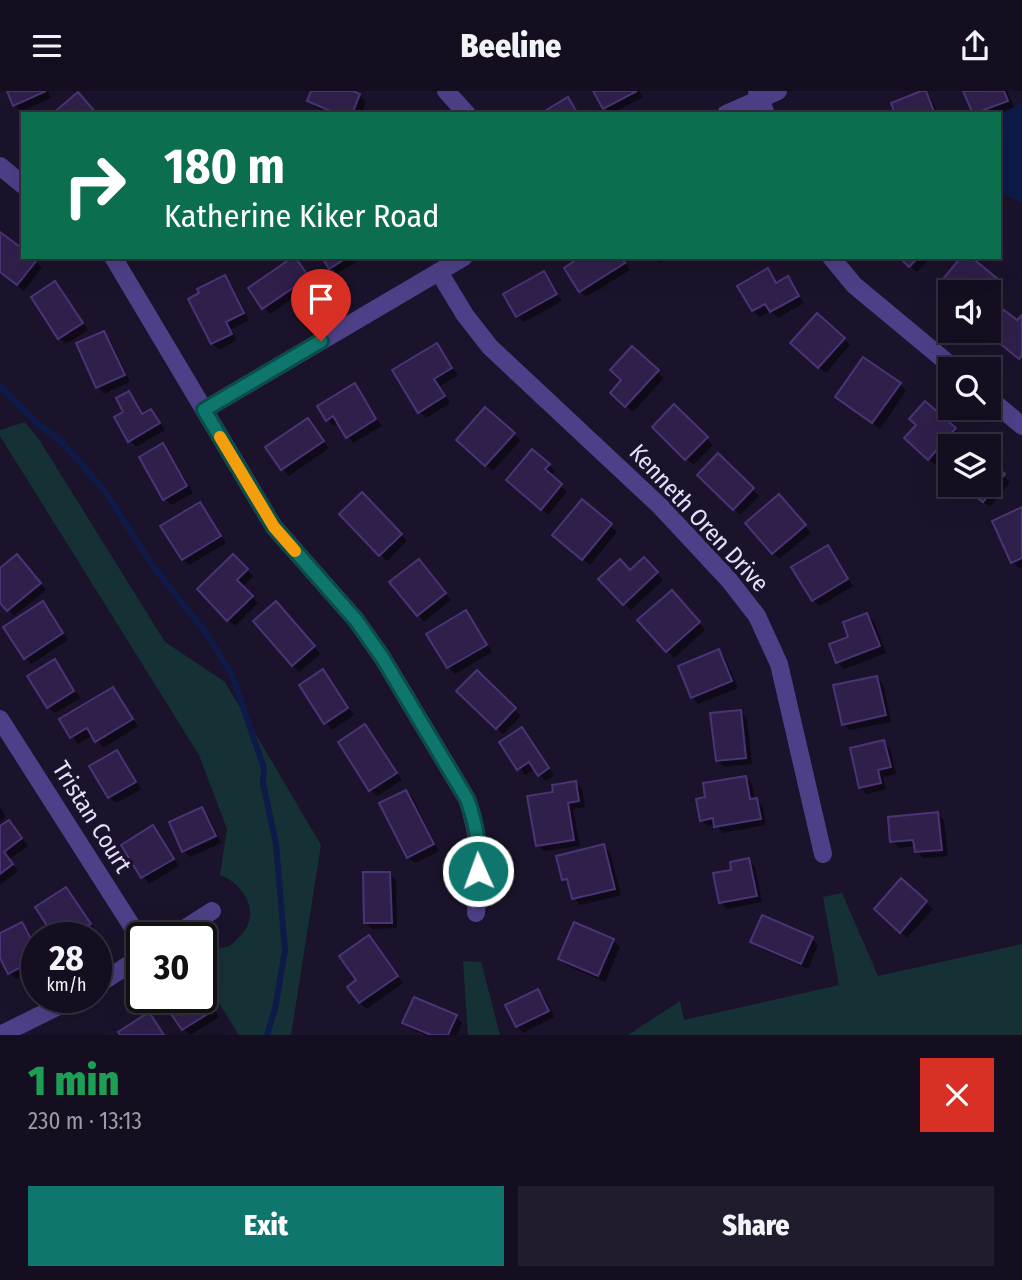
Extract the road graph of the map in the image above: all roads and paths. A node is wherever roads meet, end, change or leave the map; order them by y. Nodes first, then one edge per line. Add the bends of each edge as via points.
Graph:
1 (446, 91) edge
2 (778, 91) edge
3 (761, 101) edge
4 (465, 112) edge
5 (731, 112) edge
6 (0, 166) edge
7 (21, 183) edge
8 (114, 259) edge
9 (461, 259) edge
10 (833, 259) edge
11 (439, 272) junction
12 (941, 357) edge
13 (1001, 408) edge
14 (204, 410) junction
15 (1022, 426) edge
16 (0, 719) edge
17 (823, 854) dead end
18 (212, 911) dead end
19 (476, 913) dead end
20 (129, 922) edge
21 (195, 922) edge
22 (45, 1013) edge
23 (0, 1035) edge

1 - 4 street
2 - 3 street
3 - 5 street
6 - 7 street
8 - 14 street
9 - 11 street
10 - 12 street via 854,285
11 - 14 street
11 - 17 street, Kenneth Oren Drive via 491,347 661,507 757,616 779,664
13 - 15 street
14 - 19 street via 274,527 356,620 382,657 467,799 480,851
16 - 20 street, Tristan Court
18 - 21 street
22 - 23 street

